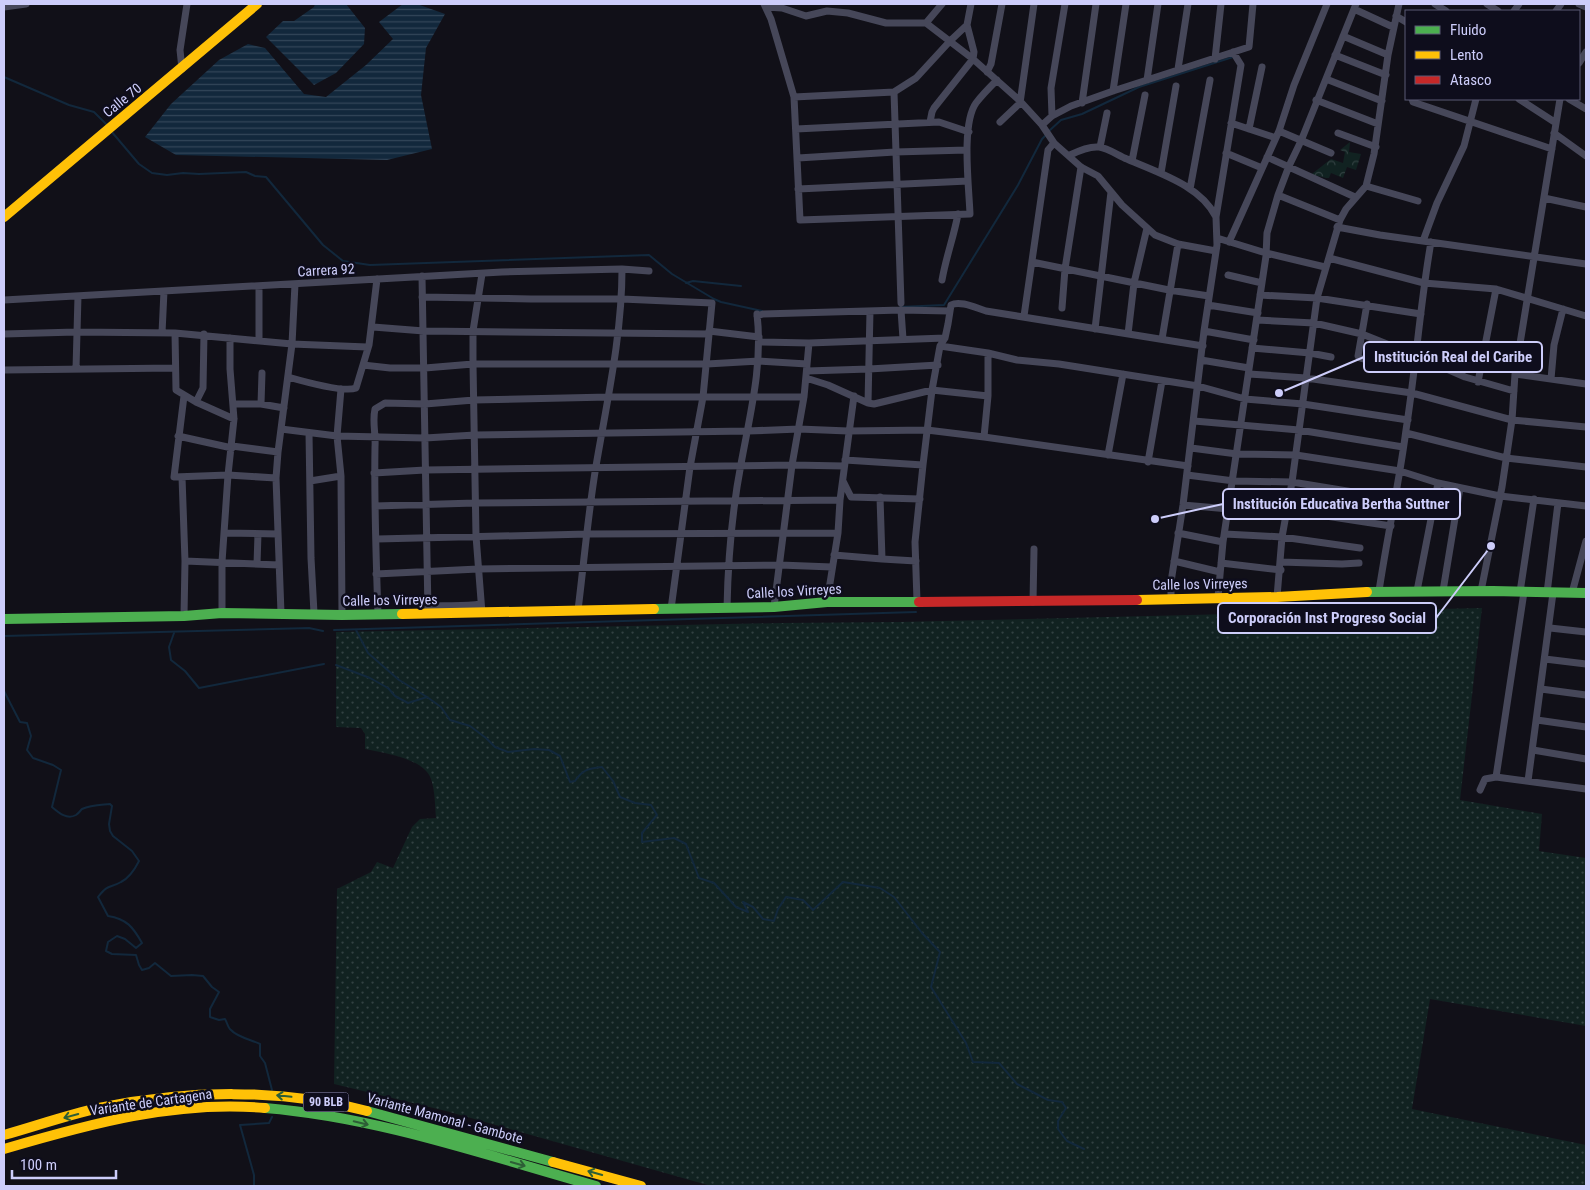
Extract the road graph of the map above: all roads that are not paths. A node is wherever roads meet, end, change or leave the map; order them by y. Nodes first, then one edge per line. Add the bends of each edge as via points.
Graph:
1 (26, 4) edge
2 (187, 4) edge
3 (258, 4) edge
4 (942, 4) edge
5 (971, 4) edge
6 (1002, 4) edge
7 (1034, 4) edge
8 (1065, 4) edge
9 (1096, 4) edge
10 (1126, 4) edge
11 (1158, 4) edge
12 (1188, 4) edge
13 (1221, 4) edge
14 (1251, 4) edge
15 (1327, 4) edge
16 (1399, 4) edge
17 (1579, 4) edge
18 (765, 5) edge
19 (1355, 6) edge
20 (4, 7) edge
21 (1586, 7) edge
22 (1396, 16) junction
23 (1405, 21) edge
24 (926, 23) junction
25 (967, 25) junction
26 (1394, 27) junction
27 (1343, 36) junction
28 (950, 41) junction
29 (1233, 52) junction
30 (1388, 55) junction
31 (1335, 56) junction
32 (973, 59) junction
33 (1215, 59) junction
34 (1262, 67) dead end
35 (182, 69) junction
36 (1178, 69) junction
37 (987, 72) junction
38 (1386, 75) junction
39 (1326, 79) junction
40 (997, 80) junction
41 (1147, 80) junction
42 (1210, 80) dead end
43 (1176, 86) dead end
44 (1114, 91) junction
45 (894, 92) junction
46 (1145, 95) dead end
47 (794, 97) junction
48 (1316, 100) junction
49 (1412, 100) edge
50 (1476, 100) edge
51 (1520, 100) edge
52 (1560, 100) edge
53 (1571, 100) edge
54 (1020, 101) junction
55 (1382, 101) junction
56 (1082, 103) junction
57 (1586, 109) edge
58 (1107, 113) dead end
59 (1052, 116) junction
60 (1470, 121) junction
61 (930, 122) junction
62 (1000, 122) dead end
63 (1231, 123) junction
64 (894, 124) junction
65 (1378, 124) junction
66 (1556, 124) junction
67 (1043, 127) junction
68 (796, 129) junction
69 (1249, 129) junction
70 (969, 132) junction
71 (1338, 133) dead end
72 (1554, 133) junction
73 (1277, 135) junction
74 (1052, 140) junction
75 (1301, 141) junction
76 (1100, 147) junction
77 (1376, 147) junction
78 (1552, 149) junction
79 (967, 150) junction
80 (896, 152) junction
81 (1226, 153) junction
82 (1331, 153) dead end
83 (1070, 155) junction
84 (1586, 156) edge
85 (1267, 157) junction
86 (798, 158) junction
87 (1132, 161) junction
88 (1289, 166) junction
89 (1082, 167) junction
90 (1262, 168) junction
91 (1160, 173) junction
92 (968, 181) junction
93 (897, 183) junction
94 (1366, 186) junction
95 (798, 189) junction
96 (1190, 189) junction
97 (1111, 192) junction
98 (1278, 195) junction
99 (1356, 197) junction
100 (1544, 198) junction
101 (1418, 201) dead end
102 (1586, 207) edge
103 (958, 214) junction
104 (4, 217) edge
105 (897, 217) junction
106 (1216, 217) junction
107 (1339, 223) junction
108 (1147, 228) junction
109 (1216, 238) junction
110 (1428, 241) junction
111 (1229, 242) junction
112 (1178, 244) junction
113 (1216, 251) junction
114 (1266, 253) junction
115 (1534, 256) junction
116 (1329, 258) junction
117 (1032, 262) junction
118 (1586, 264) edge
119 (1325, 267) junction
120 (622, 269) junction
121 (1065, 269) junction
122 (649, 271) dead end
123 (482, 274) junction
124 (1228, 275) dead end
125 (422, 276) junction
126 (1102, 276) junction
127 (377, 279) junction
128 (942, 280) dead end
129 (1134, 283) junction
130 (1262, 283) junction
131 (1424, 283) junction
132 (294, 284) junction
133 (259, 286) junction
134 (1496, 289) junction
135 (164, 290) junction
136 (1169, 290) junction
137 (1260, 295) junction
138 (78, 296) junction
139 (1209, 296) junction
140 (422, 297) junction
141 (477, 298) junction
142 (1317, 298) junction
143 (1528, 298) junction
144 (622, 299) junction
145 (4, 300) edge
146 (1367, 304) junction
147 (1208, 305) junction
148 (901, 306) junction
149 (1062, 308) dead end
150 (1563, 309) junction
151 (870, 311) junction
152 (949, 311) junction
153 (1421, 314) junction
154 (1024, 316) junction
155 (1257, 316) junction
156 (1586, 316) edge
157 (1314, 323) junction
158 (372, 327) junction
159 (1095, 329) junction
160 (473, 331) junction
161 (1204, 331) junction
162 (76, 332) junction
163 (424, 332) junction
164 (162, 333) junction
165 (175, 333) junction
166 (709, 333) junction
167 (4, 334) edge
168 (204, 334) junction
169 (617, 334) junction
170 (1128, 334) junction
171 (1362, 334) junction
172 (230, 338) junction
173 (945, 338) junction
174 (759, 339) junction
175 (903, 339) junction
176 (1162, 339) junction
177 (1254, 340) junction
178 (259, 341) junction
179 (870, 341) junction
180 (809, 343) junction
181 (292, 344) junction
182 (940, 346) junction
183 (1203, 346) junction
184 (367, 347) junction
185 (1252, 348) junction
186 (988, 353) junction
187 (1310, 353) junction
188 (1417, 356) junction
189 (1331, 357) dead end
190 (1201, 360) junction
191 (759, 361) junction
192 (473, 364) junction
193 (707, 364) junction
194 (363, 365) junction
195 (614, 365) junction
196 (938, 365) junction
197 (175, 368) junction
198 (425, 368) junction
199 (76, 369) junction
200 (869, 369) junction
201 (1397, 369) dead end
202 (4, 370) edge
203 (807, 371) junction
204 (1249, 371) junction
205 (262, 373) dead end
206 (1123, 374) junction
207 (1515, 374) junction
208 (288, 378) junction
209 (1306, 378) junction
210 (1551, 379) junction
211 (1162, 381) junction
212 (1478, 382) junction
213 (1586, 384) edge
214 (1198, 386) junction
215 (341, 389) junction
216 (932, 390) junction
217 (1514, 392) junction
218 (1412, 393) junction
219 (184, 396) junction
220 (754, 396) junction
221 (854, 396) junction
222 (988, 396) junction
223 (608, 397) junction
224 (804, 397) junction
225 (703, 398) junction
226 (1245, 399) junction
227 (474, 400) junction
228 (196, 402) junction
229 (233, 404) junction
230 (262, 404) junction
231 (425, 404) junction
232 (868, 404) junction
233 (1303, 404) junction
234 (284, 408) junction
235 (234, 419) junction
236 (1408, 420) junction
237 (1512, 420) junction
238 (1194, 421) junction
239 (1241, 426) junction
240 (1586, 427) edge
241 (281, 429) junction
242 (799, 429) junction
243 (927, 430) junction
244 (1299, 430) junction
245 (748, 431) junction
246 (848, 431) junction
247 (697, 432) junction
248 (309, 433) junction
249 (602, 433) junction
250 (1406, 433) junction
251 (475, 435) junction
252 (178, 436) junction
253 (337, 436) junction
254 (376, 437) junction
255 (984, 437) junction
256 (424, 438) junction
257 (1403, 446) junction
258 (232, 447) junction
259 (1191, 448) junction
260 (278, 452) junction
261 (1237, 454) junction
262 (1108, 455) junction
263 (1296, 455) junction
264 (1506, 458) junction
265 (1148, 462) junction
266 (845, 463) junction
267 (792, 465) junction
268 (923, 465) junction
269 (740, 466) junction
270 (1188, 466) junction
271 (690, 467) junction
272 (596, 468) junction
273 (1586, 468) edge
274 (425, 470) junction
275 (474, 470) junction
276 (1400, 471) junction
277 (374, 473) junction
278 (228, 475) junction
279 (1187, 475) junction
280 (341, 476) junction
281 (182, 477) junction
282 (276, 478) junction
283 (843, 480) junction
284 (310, 481) junction
285 (1234, 481) junction
286 (1292, 482) junction
287 (1438, 483) junction
288 (1460, 488) junction
289 (880, 496) junction
290 (1500, 496) junction
291 (851, 497) junction
292 (840, 499) junction
293 (920, 499) junction
294 (1396, 499) junction
295 (1534, 499) junction
296 (736, 500) junction
297 (788, 500) junction
298 (685, 501) junction
299 (592, 502) junction
300 (475, 503) junction
301 (1558, 503) junction
302 (425, 504) junction
303 (1183, 505) junction
304 (375, 506) junction
305 (1586, 506) edge
306 (1229, 510) junction
307 (1287, 510) junction
308 (1391, 526) junction
309 (225, 533) junction
310 (681, 533) junction
311 (783, 533) junction
312 (838, 533) junction
313 (258, 534) junction
314 (278, 534) junction
315 (588, 534) junction
316 (732, 534) junction
317 (1178, 534) junction
318 (476, 536) junction
319 (427, 537) junction
320 (1282, 537) junction
321 (1224, 538) junction
322 (376, 539) junction
323 (1586, 541) edge
324 (1360, 548) dead end
325 (1034, 549) dead end
326 (834, 555) junction
327 (882, 559) junction
328 (185, 561) junction
329 (916, 561) junction
330 (1174, 561) junction
331 (222, 562) junction
332 (1281, 562) junction
333 (1221, 563) junction
334 (1358, 563) dead end
335 (256, 564) junction
336 (279, 565) junction
337 (728, 566) junction
338 (780, 566) junction
339 (832, 567) junction
340 (676, 568) junction
341 (478, 569) junction
342 (583, 569) junction
343 (1281, 570) junction
344 (428, 571) junction
345 (1220, 572) junction
346 (376, 574) junction
347 (1379, 591) junction
348 (1417, 591) junction
349 (1443, 591) junction
350 (1481, 591) junction
351 (1522, 592) junction
352 (1550, 593) junction
353 (1572, 593) junction
354 (1586, 594) edge
355 (1218, 597) junction
356 (1277, 597) junction
357 (1171, 598) junction
358 (917, 601) junction
359 (828, 602) junction
360 (1034, 602) junction
361 (774, 607) junction
362 (481, 608) junction
363 (727, 608) junction
364 (671, 609) junction
365 (428, 610) junction
366 (578, 610) junction
367 (281, 613) junction
368 (314, 613) junction
369 (222, 614) junction
370 (378, 614) junction
371 (342, 615) junction
372 (184, 616) junction
373 (4, 619) edge
374 (1550, 628) junction
375 (1586, 632) edge
376 (1544, 659) junction
377 (1586, 664) edge
378 (1541, 689) junction
379 (1586, 695) edge
380 (1537, 720) junction
381 (1586, 726) edge
382 (1533, 750) junction
383 (1586, 759) edge
384 (1496, 777) junction
385 (1528, 781) junction
386 (1586, 789) edge
387 (1480, 790) dead end
388 (4, 1135) edge
389 (4, 1149) edge
390 (596, 1186) edge
391 (641, 1186) edge

1 - 20 street
2 - 35 street via 180,50
3 - 35 main road, Calle 70
4 - 24 street
5 - 25 street
6 - 37 street
7 - 54 street
8 - 59 street via 1051,88
9 - 56 street
10 - 44 street
11 - 41 street
12 - 36 street
13 - 33 street
14 - 29 street via 1251,43
15 - 73 street
16 - 22 street
17 - 21 street
18 - 24 street via 806,16 827,11 886,23
18 - 47 street
19 - 26 street
19 - 27 street
22 - 23 street
22 - 26 street
24 - 28 street
25 - 28 street
25 - 32 street
26 - 30 street
27 - 30 street
27 - 31 street
28 - 32 street
28 - 45 street via 916,78
29 - 33 street
29 - 63 street via 1241,65
30 - 38 street
31 - 38 street
31 - 39 street
32 - 37 street
32 - 61 street via 932,112
33 - 36 street
34 - 69 street
35 - 104 main road, Calle 70
36 - 41 street
37 - 40 street
38 - 55 street
39 - 48 street
39 - 55 street
40 - 54 street
40 - 70 street via 976,103
41 - 44 street
42 - 96 street
43 - 91 street
44 - 56 street
45 - 47 street
45 - 64 street
46 - 87 street
47 - 68 street
48 - 65 street
48 - 75 street
49 - 60 street
50 - 60 street
51 - 66 street
52 - 66 street
53 - 57 street
54 - 62 street
54 - 67 street
55 - 65 street
56 - 59 street
58 - 76 street
59 - 67 street
60 - 78 street
60 - 110 street via 1464,146 1437,203
61 - 64 street
61 - 70 street
63 - 69 street
63 - 81 street
64 - 68 street
64 - 80 street
65 - 77 street
66 - 72 street
67 - 74 street
68 - 86 street
69 - 73 street
70 - 79 street
71 - 77 street
72 - 78 street
72 - 84 street
73 - 75 street
73 - 85 street
74 - 83 street
74 - 117 street
75 - 82 street
75 - 88 street
76 - 83 street
76 - 87 street
77 - 94 street
78 - 100 street
79 - 80 street
79 - 92 street
80 - 86 street
80 - 93 street
81 - 90 street
81 - 106 street
83 - 89 street
85 - 88 street
85 - 90 street
86 - 95 street
87 - 91 street
88 - 98 street
88 - 99 street
89 - 97 street via 1098,176
89 - 121 street
90 - 111 street
91 - 96 street
92 - 93 street
92 - 103 street via 970,214
93 - 95 street
93 - 105 street
94 - 99 street
94 - 101 street
95 - 105 street via 800,220
96 - 106 street via 1211,206
97 - 108 street
97 - 126 street
98 - 107 street
98 - 114 street via 1267,233
99 - 107 street
100 - 102 street
100 - 115 street
103 - 105 street
103 - 128 street
105 - 148 street
106 - 109 street
107 - 110 street
107 - 116 street
108 - 112 street
108 - 129 street
109 - 111 street
109 - 113 street
110 - 115 street
110 - 131 street
111 - 114 street
112 - 113 street
112 - 136 street
113 - 139 street
114 - 119 street
114 - 130 street
115 - 118 street
115 - 143 street
116 - 119 street
116 - 131 street
117 - 121 street
117 - 154 street
119 - 142 street
120 - 122 street, Carrera 92
120 - 123 street, Carrera 92
120 - 144 street
121 - 126 street
121 - 149 street
123 - 125 street, Carrera 92
123 - 141 street
124 - 130 street
125 - 127 street, Carrera 92
125 - 140 street
126 - 129 street
126 - 159 street
127 - 132 street, Carrera 92
127 - 158 street
129 - 136 street
129 - 170 street
130 - 137 street
131 - 134 street
131 - 153 street
132 - 133 street, Carrera 92
132 - 181 street
133 - 135 street, Carrera 92
133 - 178 street
134 - 143 street
134 - 212 street
135 - 138 street, Carrera 92
135 - 164 street
136 - 139 street
136 - 176 street
137 - 142 street
137 - 155 street
138 - 145 street, Carrera 92
138 - 162 street
139 - 147 street
140 - 141 street
140 - 163 street
141 - 144 street
141 - 160 street
142 - 146 street
142 - 157 street
143 - 150 street
143 - 207 street
144 - 166 street via 712,303
144 - 169 street
146 - 153 street
146 - 171 street
147 - 155 street
147 - 161 street
148 - 151 street
148 - 152 street
148 - 175 street
150 - 156 street
150 - 210 street via 1554,345
151 - 174 street via 757,315
151 - 179 street
152 - 154 street via 954,303
152 - 173 street
153 - 188 street
154 - 159 street
155 - 157 street
155 - 177 street
157 - 171 street
157 - 187 street
158 - 163 street
158 - 184 street
159 - 170 street
160 - 163 street
160 - 169 street
160 - 192 street
161 - 177 street
161 - 183 street
162 - 164 street
162 - 167 street
162 - 199 street
163 - 198 street
164 - 165 street
165 - 168 street
165 - 197 street
166 - 169 street
166 - 174 street
166 - 193 street
168 - 172 street
168 - 228 street via 203,388
169 - 195 street
170 - 176 street
171 - 188 street
171 - 201 street via 1360,358
172 - 178 street
172 - 229 street
173 - 175 street
173 - 182 street
174 - 180 street
174 - 191 street
175 - 179 street
176 - 183 street
177 - 185 street
178 - 181 street
179 - 180 street
179 - 200 street
180 - 203 street
181 - 184 street
181 - 208 street
182 - 186 street
182 - 196 street
183 - 190 street
184 - 194 street
185 - 187 street
185 - 204 street
186 - 206 street
186 - 222 street
187 - 189 street
187 - 209 street
188 - 212 street
188 - 218 street
190 - 204 street
190 - 214 street
191 - 193 street
191 - 203 street
191 - 220 street
192 - 195 street
192 - 198 street
192 - 227 street
193 - 195 street
193 - 225 street
194 - 198 street
194 - 215 street via 356,388
195 - 223 street
196 - 200 street
196 - 216 street
197 - 199 street
197 - 219 street via 176,390
198 - 231 street
199 - 202 street
200 - 203 street
200 - 232 street
203 - 221 street
203 - 224 street
204 - 209 street
204 - 226 street
205 - 230 street
206 - 211 street
206 - 262 street
207 - 210 street
207 - 217 street
208 - 215 street
208 - 234 street
209 - 218 street
209 - 233 street
210 - 213 street
211 - 214 street
211 - 265 street
212 - 217 street
214 - 226 street
214 - 238 street
215 - 253 street
216 - 222 street
216 - 232 street via 881,404
216 - 243 street
217 - 237 street
218 - 236 street
218 - 237 street
219 - 228 street
219 - 252 street
220 - 224 street
220 - 225 street
220 - 245 street
221 - 232 street
221 - 246 street
222 - 255 street
223 - 225 street
223 - 227 street
223 - 249 street
224 - 242 street
225 - 247 street
226 - 233 street
226 - 239 street
227 - 231 street
227 - 251 street
228 - 235 street
229 - 230 street
229 - 235 street
230 - 234 street
231 - 254 street via 385,403 375,409 373,427
231 - 256 street
233 - 236 street
233 - 244 street
234 - 241 street
235 - 258 street
236 - 250 street
237 - 240 street
237 - 264 street
238 - 239 street
238 - 259 street
239 - 244 street
239 - 261 street
241 - 248 street
241 - 260 street
242 - 245 street
242 - 246 street
242 - 267 street
243 - 246 street
243 - 255 street
243 - 268 street
244 - 257 street
244 - 263 street
245 - 247 street
245 - 269 street
246 - 266 street
247 - 249 street
247 - 271 street
248 - 253 street
248 - 284 street
249 - 251 street
249 - 272 street
250 - 257 street
250 - 264 street
251 - 256 street
251 - 275 street
252 - 258 street
252 - 281 street via 174,477
253 - 254 street
253 - 280 street
254 - 256 street
254 - 277 street
255 - 262 street
256 - 274 street
257 - 276 street
258 - 260 street
258 - 278 street
259 - 261 street
259 - 270 street
260 - 282 street
261 - 263 street
261 - 285 street
262 - 265 street
263 - 276 street
263 - 286 street
264 - 273 street
264 - 290 street
265 - 270 street
266 - 267 street
266 - 268 street
266 - 283 street
267 - 269 street
267 - 297 street
268 - 293 street
269 - 271 street
269 - 296 street
270 - 279 street
271 - 272 street
271 - 298 street
272 - 275 street
272 - 299 street
274 - 275 street
274 - 277 street
274 - 302 street
275 - 300 street
276 - 287 street
276 - 294 street
277 - 304 street
278 - 281 street
278 - 282 street
278 - 309 street
279 - 285 street
279 - 303 street
280 - 284 street
280 - 371 street
281 - 328 street
282 - 314 street
283 - 291 street
283 - 292 street
284 - 368 street
285 - 286 street
285 - 306 street
286 - 294 street
286 - 307 street
287 - 288 street
287 - 348 street
288 - 290 street
288 - 349 street
289 - 291 street
289 - 293 street
289 - 327 street
290 - 295 street
290 - 350 street
291 - 292 street
292 - 297 street
292 - 312 street
293 - 329 street via 914,542
294 - 308 street
295 - 301 street
295 - 351 street
296 - 297 street
296 - 298 street
296 - 316 street
297 - 311 street
298 - 299 street
298 - 310 street
299 - 300 street
299 - 315 street
300 - 302 street
300 - 318 street
301 - 305 street
301 - 352 street
302 - 304 street
302 - 319 street
303 - 306 street
303 - 317 street
304 - 322 street
306 - 307 street
306 - 321 street
307 - 308 street
307 - 320 street
308 - 347 street
309 - 313 street
309 - 331 street
310 - 315 street
310 - 316 street
310 - 340 street
311 - 312 street
311 - 316 street
311 - 338 street
312 - 326 street
313 - 314 street
313 - 335 street
314 - 336 street
315 - 318 street
315 - 342 street
316 - 337 street
317 - 321 street
317 - 330 street
318 - 319 street
318 - 341 street
319 - 322 street
319 - 344 street
320 - 321 street
320 - 324 street
320 - 332 street
321 - 333 street
322 - 346 street
323 - 353 street
325 - 360 street
326 - 327 street
326 - 339 street
327 - 329 street
328 - 331 street
328 - 372 street
329 - 358 street
330 - 345 street
330 - 357 street
331 - 335 street
331 - 369 street
332 - 334 street
332 - 343 street
333 - 343 street
333 - 345 street
335 - 336 street
336 - 367 street
337 - 338 street
337 - 340 street
337 - 363 street
338 - 339 street
338 - 361 street
339 - 359 street
340 - 342 street
340 - 364 street
341 - 342 street
341 - 344 street
341 - 362 street
342 - 366 street
343 - 356 street
344 - 346 street
344 - 365 street
345 - 355 street
346 - 370 street
347 - 348 main road, Calle los Virreyes
347 - 356 main road, Calle los Virreyes
348 - 349 main road, Calle los Virreyes
349 - 350 main road, Calle los Virreyes
350 - 351 main road, Calle los Virreyes
351 - 352 main road, Calle los Virreyes
351 - 384 street
352 - 353 main road, Calle los Virreyes
352 - 374 street
353 - 354 main road, Calle los Virreyes
355 - 356 main road, Calle los Virreyes
355 - 357 main road, Calle los Virreyes
357 - 360 main road, Calle los Virreyes
358 - 359 main road, Calle los Virreyes
358 - 360 main road, Calle los Virreyes
359 - 361 main road, Calle los Virreyes
361 - 363 main road, Calle los Virreyes
362 - 365 main road, Calle los Virreyes
362 - 366 main road, Calle los Virreyes
363 - 364 main road, Calle los Virreyes
364 - 366 main road, Calle los Virreyes
365 - 370 main road, Calle los Virreyes
367 - 368 main road, Calle los Virreyes
367 - 369 main road, Calle los Virreyes
368 - 371 main road, Calle los Virreyes
369 - 372 main road, Calle los Virreyes
370 - 371 main road, Calle los Virreyes
372 - 373 main road, Calle los Virreyes
374 - 375 street
374 - 376 street
376 - 377 street
376 - 378 street
378 - 379 street
378 - 380 street
380 - 381 street
380 - 382 street
382 - 383 street
382 - 385 street
384 - 385 street
384 - 387 street via 1484,779
385 - 386 street
391 -> 388 main road, Variante Mamonal - Gambote / 90 BLB via 352,1107 264,1094 202,1095 127,1103
389 -> 390 main road, Variante de Cartagena via 126,1117 198,1107 262,1108 324,1115 378,1126

